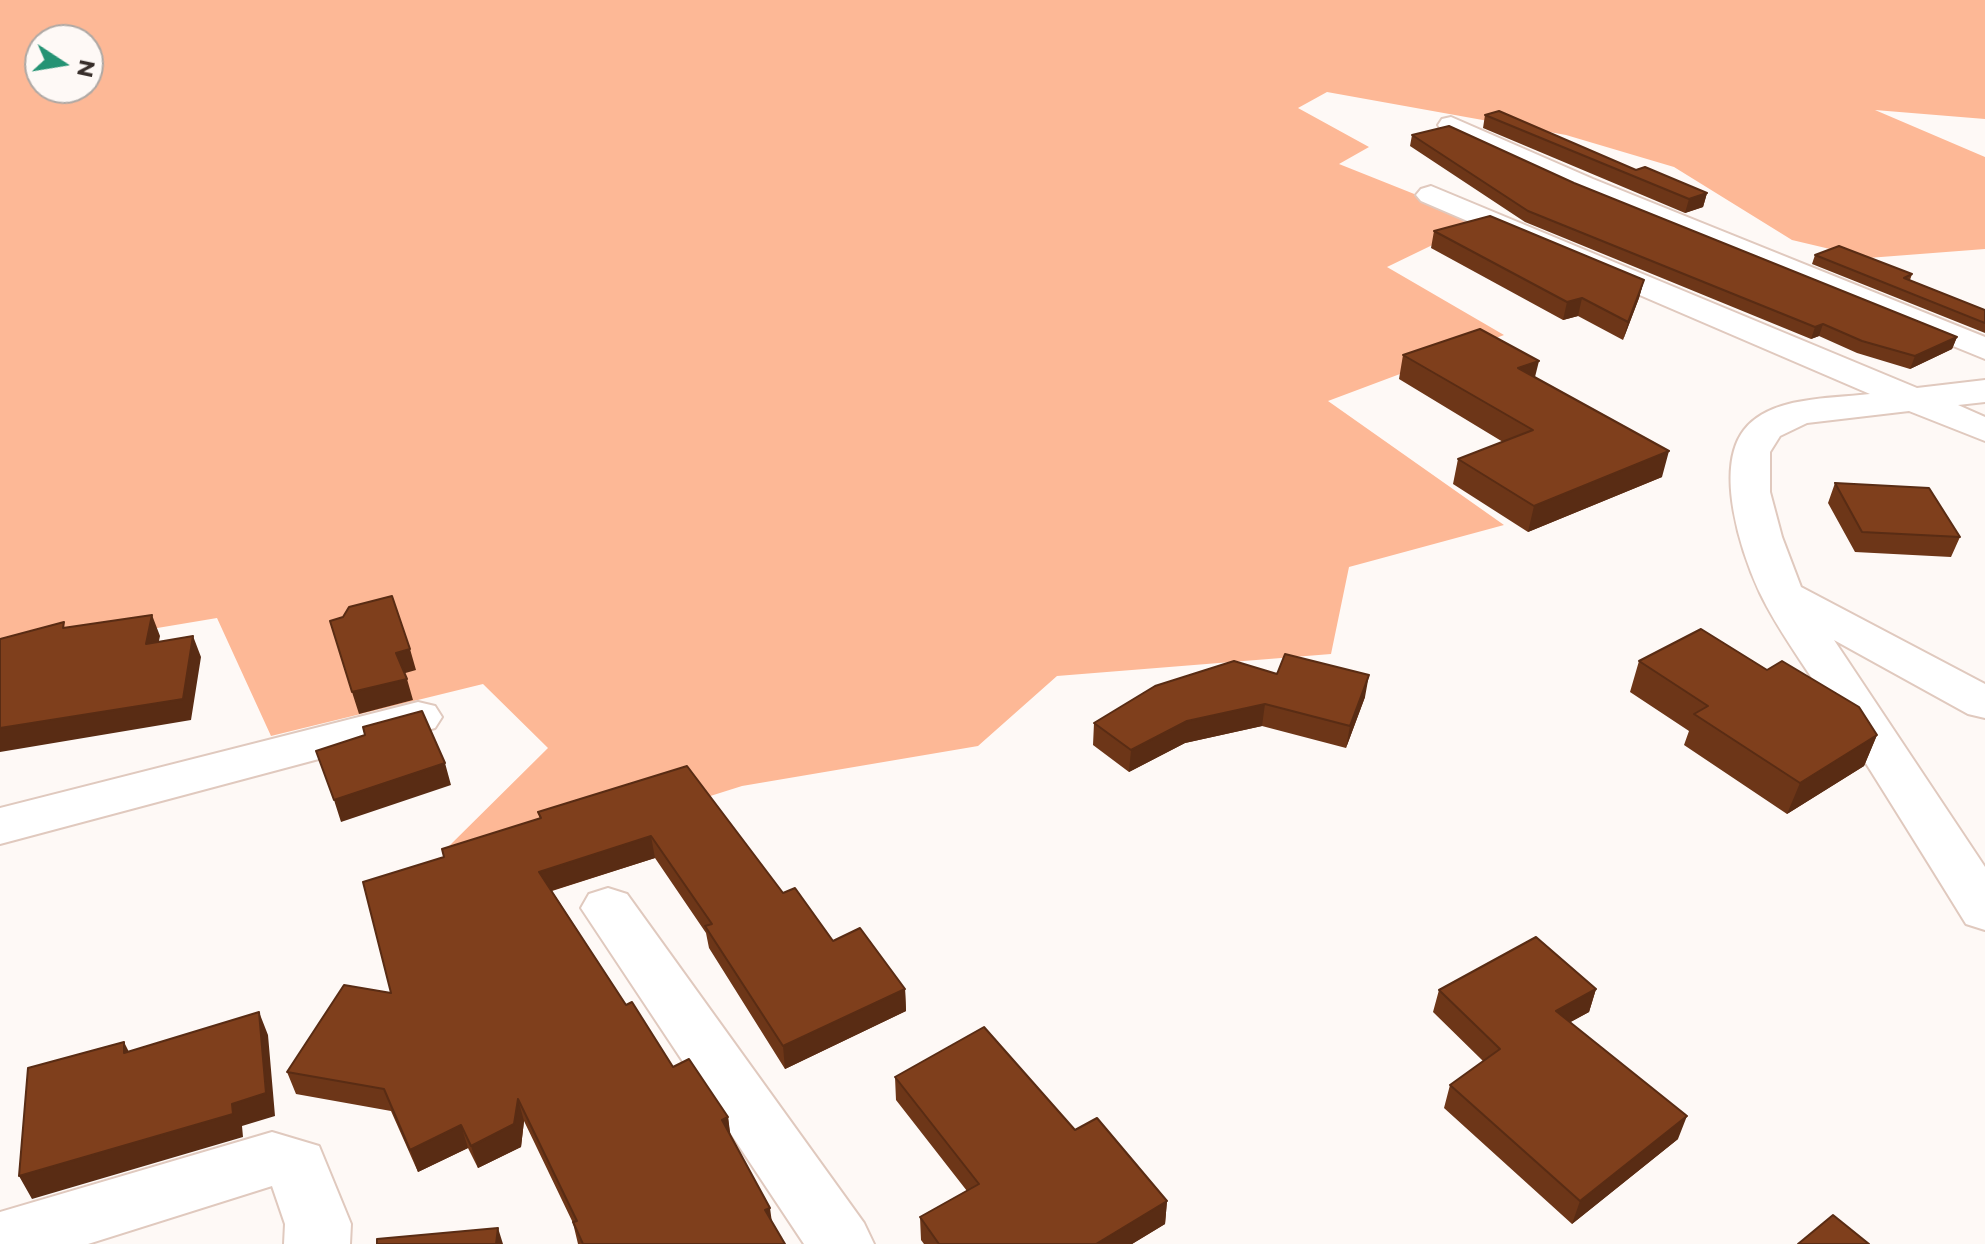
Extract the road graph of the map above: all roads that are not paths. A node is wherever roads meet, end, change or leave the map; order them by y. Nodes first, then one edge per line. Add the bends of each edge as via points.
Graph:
1 (1451, 125) edge
2 (1431, 195) dead end
3 (1985, 349) edge
4 (1985, 391) edge
5 (1914, 399) junction
6 (1985, 430) edge
7 (1782, 594) junction
8 (1985, 703) edge
9 (418, 717) edge
10 (0, 826) edge
11 (608, 908) dead end
12 (1985, 910) edge
13 (0, 1242) edge
14 (317, 1244) edge
15 (841, 1244) edge

1 - 3 street via 1583,185
2 - 5 street
4 - 5 street
5 - 6 street
5 - 7 street via 1802,413 1777,421 1757,438 1750,457 1751,495
7 - 8 street
7 - 12 street
9 - 10 street
11 - 15 street
13 - 14 street via 272,1159 297,1165 318,1224

